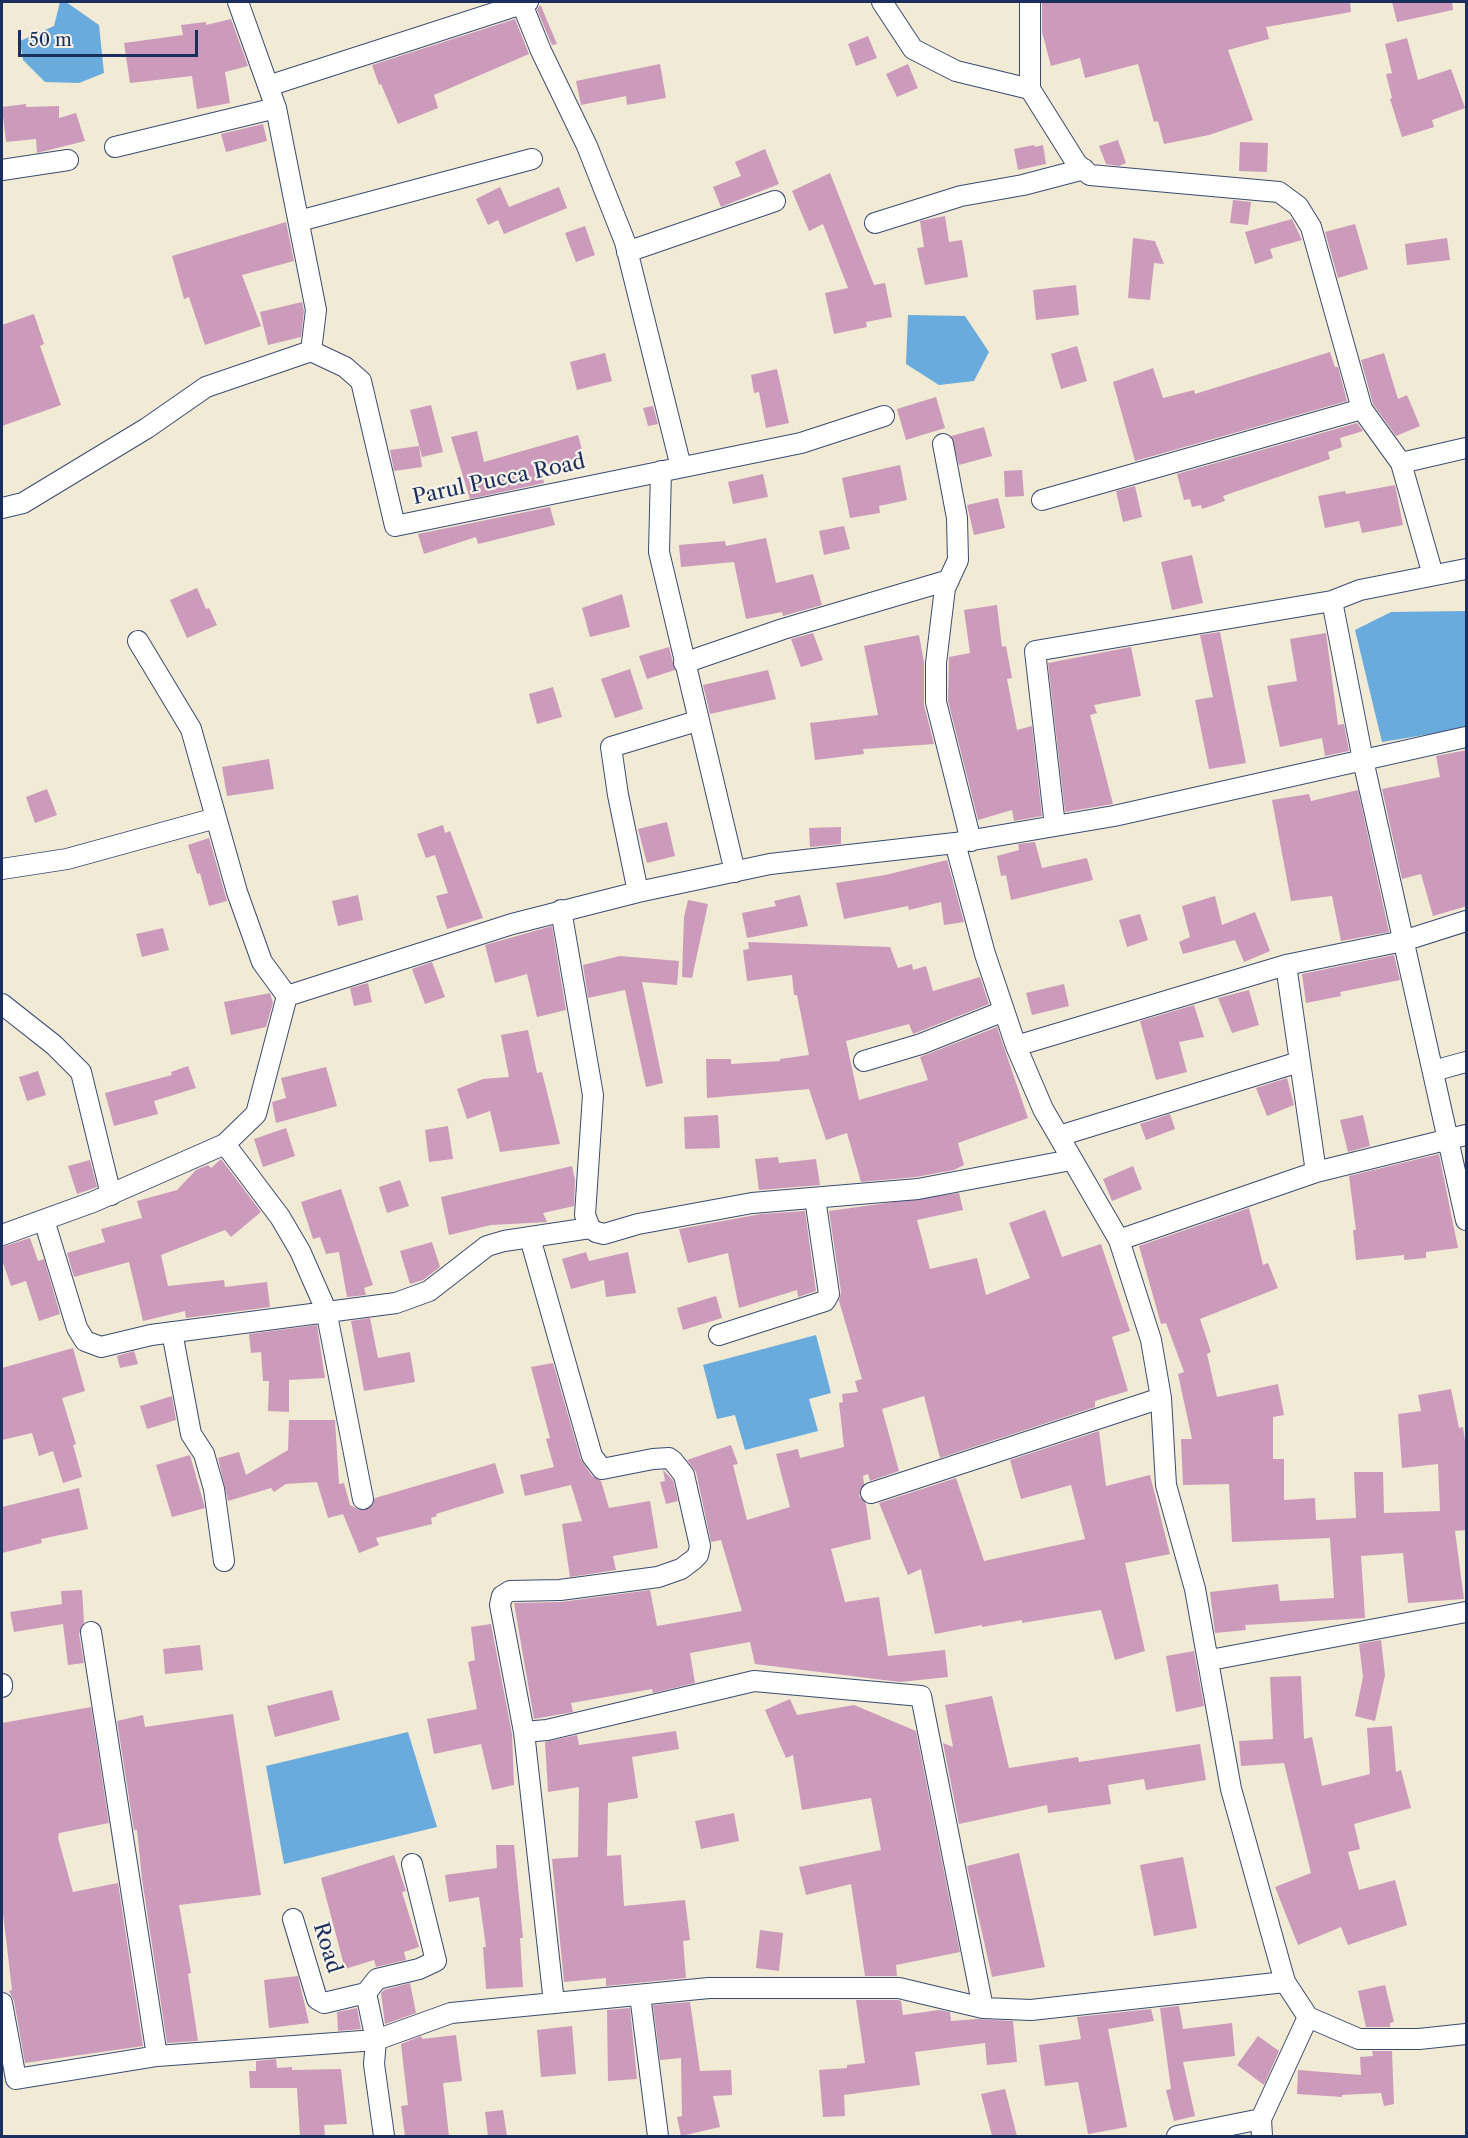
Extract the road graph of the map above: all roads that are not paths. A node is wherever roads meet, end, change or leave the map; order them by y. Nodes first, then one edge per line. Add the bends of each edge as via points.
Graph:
1 (238, 2) edge
2 (882, 2) edge
3 (1030, 2) edge
4 (525, 3) edge
5 (268, 86) junction
6 (1030, 88) junction
7 (276, 108) junction
8 (115, 147) dead end
9 (532, 159) dead end
10 (68, 160) dead end
11 (1084, 169) junction
12 (2, 170) edge
13 (775, 201) dead end
14 (299, 221) junction
15 (875, 222) dead end
16 (627, 252) junction
17 (311, 351) junction
18 (1362, 409) junction
19 (884, 416) dead end
20 (943, 444) dead end
21 (1467, 448) edge
22 (1401, 463) junction
23 (681, 467) junction
24 (661, 471) junction
25 (1042, 500) dead end
26 (2, 508) edge
27 (1467, 569) edge
28 (1434, 575) junction
29 (949, 580) junction
30 (1332, 601) junction
31 (138, 641) dead end
32 (684, 663) junction
33 (697, 721) junction
34 (1467, 737) edge
35 (1363, 760) junction
36 (216, 818) junction
37 (1055, 826) junction
38 (963, 842) junction
39 (2, 869) edge
40 (735, 872) junction
41 (638, 892) junction
42 (561, 910) junction
43 (1467, 921) edge
44 (1403, 941) junction
45 (1286, 965) junction
46 (287, 996) junction
47 (2, 1004) edge
48 (1004, 1011) junction
49 (1016, 1046) junction
50 (864, 1061) dead end
51 (1299, 1062) junction
52 (1467, 1062) edge
53 (1433, 1071) junction
54 (1059, 1136) junction
55 (1457, 1136) edge
56 (225, 1144) junction
57 (1071, 1160) junction
58 (1316, 1172) junction
59 (111, 1195) junction
60 (815, 1198) junction
61 (44, 1220) junction
62 (1467, 1220) edge
63 (590, 1228) junction
64 (2, 1236) edge
65 (530, 1238) junction
66 (1119, 1240) junction
67 (326, 1310) junction
68 (172, 1332) junction
69 (719, 1335) dead end
70 (1161, 1398) junction
71 (871, 1493) dead end
72 (363, 1499) dead end
73 (224, 1561) dead end
74 (1467, 1612) edge
75 (92, 1632) dead end
76 (1210, 1660) junction
77 (524, 1732) junction
78 (412, 1864) dead end
79 (293, 1919) dead end
80 (1285, 1982) junction
81 (366, 1993) junction
82 (640, 1995) junction
83 (2, 2003) edge
84 (554, 2003) junction
85 (983, 2008) junction
86 (1308, 2018) junction
87 (1467, 2034) edge
88 (376, 2040) junction
89 (157, 2056) junction
90 (9, 2079) edge
91 (1262, 2128) edge
92 (384, 2136) edge
93 (658, 2136) edge
94 (1177, 2136) edge

1 - 5 street
2 - 6 street via 913,50 956,71
3 - 6 street
4 - 5 street
4 - 16 street via 541,51 587,146
5 - 7 street
6 - 11 street via 1077,164
7 - 8 street
7 - 14 street
9 - 14 street
10 - 12 street
11 - 15 street via 961,196
11 - 18 street via 1090,175 1279,192 1298,206 1311,227
13 - 16 street
14 - 17 street via 316,310
16 - 23 street
17 - 24 street, Parul Pucca Road via 345,367 361,381 395,526
17 - 26 street via 206,387 147,428 23,503
18 - 22 street
18 - 25 street
19 - 23 street, Parul Pucca Road via 801,443
20 - 29 street via 957,518 958,560
21 - 22 street
22 - 28 street
23 - 24 street, Parul Pucca Road
24 - 32 street via 659,552
27 - 28 street
28 - 30 street via 1360,590
29 - 32 street via 783,628
29 - 38 street via 936,663 936,702
30 - 35 street
30 - 37 street via 1035,651
31 - 36 street via 191,729
32 - 33 street
33 - 40 street
33 - 41 street via 611,747
34 - 35 street
35 - 37 street
35 - 44 street
36 - 39 street via 67,859
36 - 46 street via 262,962
37 - 38 street
38 - 40 street via 770,864
38 - 48 street via 985,954
40 - 41 street
41 - 42 street
42 - 46 street
42 - 63 street via 593,1095 585,1215
43 - 44 street
44 - 45 street
44 - 53 street
45 - 49 street
45 - 51 street
46 - 56 street via 256,1114
47 - 59 street via 81,1072
48 - 49 street
48 - 50 street via 921,1044
49 - 54 street
51 - 54 street
51 - 58 street
52 - 53 street
53 - 55 street
54 - 57 street
55 - 58 street
55 - 62 street
56 - 59 street
56 - 67 street via 280,1217
57 - 60 street via 918,1189
57 - 66 street
58 - 66 street
59 - 61 street
60 - 63 street via 741,1205 604,1234
60 - 69 street via 829,1294 825,1301
61 - 64 street
61 - 68 street via 76,1328 85,1341 101,1347
63 - 65 street
65 - 67 street via 487,1246 429,1291 396,1303
65 - 77 street via 592,1456 602,1469 653,1459 673,1461 684,1475 700,1546 698,1555 681,1569 658,1577 560,1590 510,1591 502,1596 500,1605
66 - 70 street via 1151,1340
67 - 68 street
67 - 72 street
68 - 73 street via 191,1434 204,1454 214,1489
70 - 71 street
70 - 76 street via 1166,1485
74 - 76 street
75 - 89 street
76 - 80 street via 1231,1789
77 - 84 street
77 - 85 street via 548,1730 754,1681 921,1696
78 - 81 street via 436,1961 377,1978
79 - 81 street, Road via 317,1999 324,2004
80 - 85 street via 1031,2010
80 - 86 street
81 - 88 street, Road
82 - 84 street
82 - 85 street via 709,1988 899,1988
82 - 93 street
83 - 90 street
84 - 88 street via 451,2013
86 - 87 street via 1359,2039
86 - 91 street
88 - 89 street
88 - 92 street, Road via 374,2064
89 - 90 street
91 - 94 street

